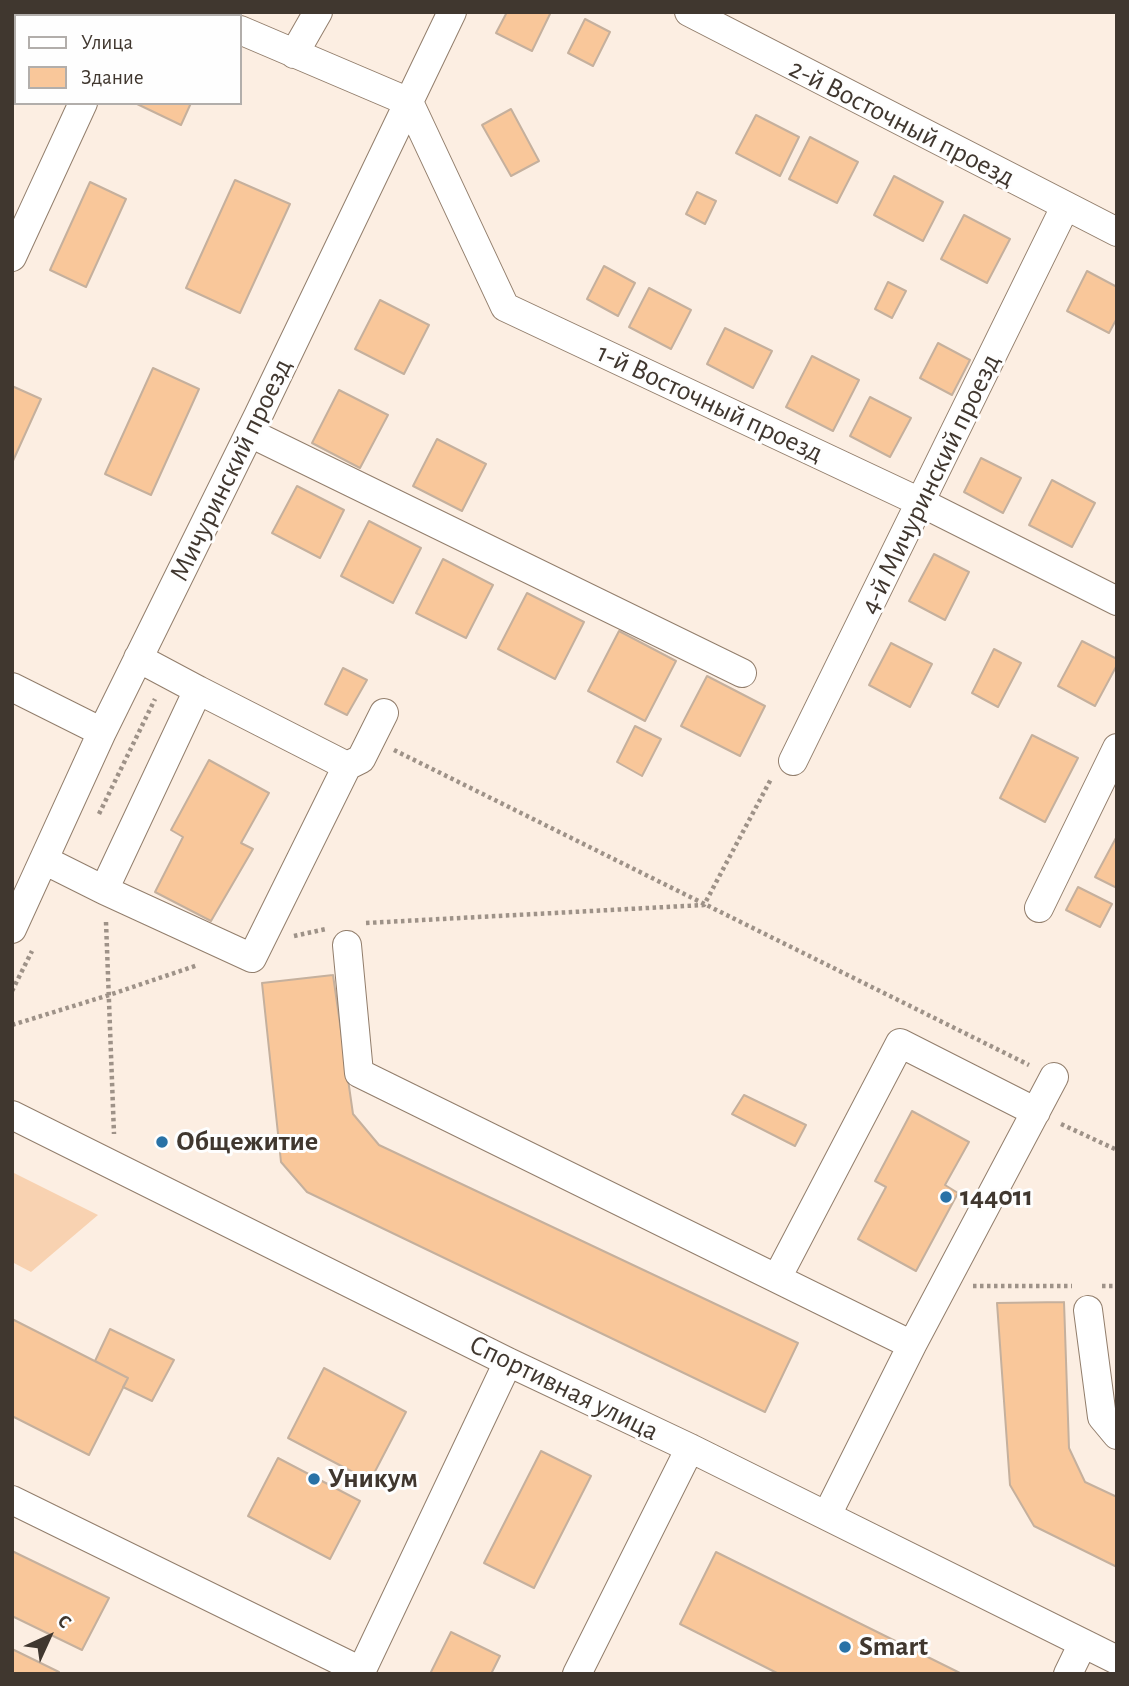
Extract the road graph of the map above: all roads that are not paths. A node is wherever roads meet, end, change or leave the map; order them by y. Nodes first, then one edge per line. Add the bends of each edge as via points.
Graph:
1 (317, 12) edge
2 (453, 12) edge
3 (689, 12) edge
4 (242, 31) edge
5 (293, 54) junction
6 (409, 102) junction
7 (82, 105) edge
8 (1065, 207) junction
9 (1117, 232) edge
10 (12, 257) edge
11 (250, 433) junction
12 (922, 503) junction
13 (1117, 601) edge
14 (138, 657) junction
15 (742, 673) dead end
16 (12, 687) edge
17 (198, 690) junction
18 (384, 713) dead end
19 (102, 732) junction
20 (1117, 748) edge
21 (793, 761) road end
22 (347, 766) junction
23 (44, 860) junction
24 (104, 890) junction
25 (1039, 908) dead end
26 (12, 929) edge
27 (346, 932) road end
28 (1054, 1077) road end
29 (1036, 1112) junction
30 (12, 1115) edge
31 (778, 1278) junction
32 (1085, 1294) road end
33 (912, 1345) junction
34 (508, 1363) junction
35 (1117, 1435) edge
36 (690, 1448) junction
37 (12, 1500) edge
38 (827, 1516) junction
39 (1083, 1643) junction
40 (1117, 1660) edge
41 (361, 1672) edge
42 (577, 1674) edge
43 (1068, 1674) edge

1 - 5 street
2 - 6 street, Мичуринский проезд
3 - 8 street, 2-й Восточный проезд
4 - 5 street
5 - 6 street
6 - 11 street, Мичуринский проезд
6 - 12 street, 1-й Восточный проезд via 505,307
7 - 10 street
8 - 9 street, 2-й Восточный проезд
8 - 12 street, 4-й Мичуринский проезд
11 - 14 street, Мичуринский проезд
11 - 15 street
12 - 13 street, 1-й Восточный проезд
12 - 21 street, 4-й Мичуринский проезд
14 - 17 street
14 - 19 street, Мичуринский проезд
16 - 19 street
17 - 22 street
17 - 24 street
18 - 22 street via 361,760
19 - 23 street, Мичуринский проезд
20 - 25 street
22 - 24 street via 248,948
23 - 24 street
23 - 26 street, Мичуринский проезд
27 - 31 street via 359,1073
28 - 29 street
29 - 31 street via 900,1043
29 - 33 street
30 - 34 street, Спортивная улица
31 - 33 street
32 - 35 street via 1102,1417
33 - 38 street
34 - 36 street, Спортивная улица
34 - 41 street
36 - 38 street, Спортивная улица
36 - 42 street
37 - 41 street
38 - 39 street, Спортивная улица
39 - 40 street, Спортивная улица
39 - 43 street

